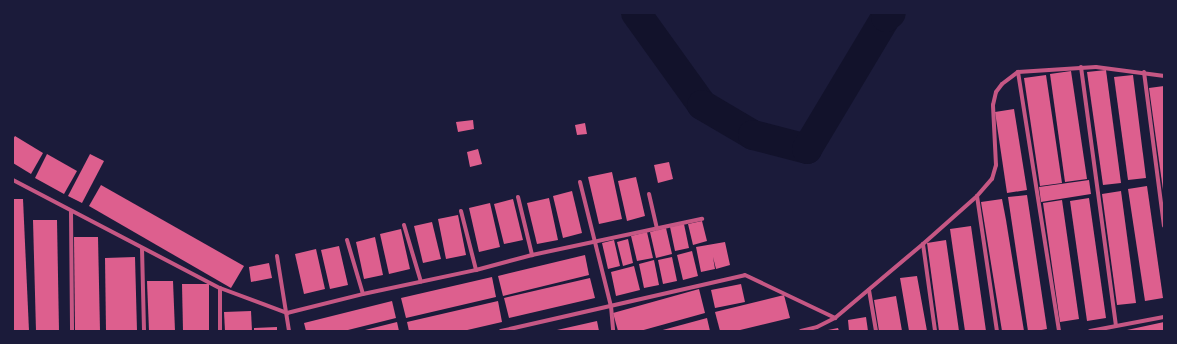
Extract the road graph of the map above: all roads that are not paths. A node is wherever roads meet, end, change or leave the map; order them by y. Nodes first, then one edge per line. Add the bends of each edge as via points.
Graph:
1 (1081, 67) junction
2 (1018, 72) junction
3 (1144, 72) junction
4 (1164, 76) edge
5 (13, 180) edge
6 (580, 182) dead end
7 (649, 194) dead end
8 (977, 196) junction
9 (518, 198) dead end
10 (71, 212) junction
11 (461, 212) dead end
12 (702, 219) dead end
13 (404, 226) dead end
14 (1164, 226) edge
15 (657, 229) junction
16 (347, 240) dead end
17 (595, 242) junction
18 (923, 244) junction
19 (142, 248) junction
20 (532, 255) junction
21 (277, 256) dead end
22 (476, 270) junction
23 (421, 282) junction
24 (220, 288) junction
25 (870, 290) junction
26 (364, 294) junction
27 (611, 306) junction
28 (287, 313) junction
29 (1164, 317) edge
30 (835, 318) junction
31 (1116, 326) junction
32 (72, 331) edge
33 (144, 331) edge
34 (220, 331) edge
35 (289, 331) edge
36 (501, 331) edge
37 (612, 331) edge
38 (801, 331) edge
39 (876, 331) edge
40 (935, 331) edge
41 (998, 331) edge
42 (1059, 331) edge
43 (1090, 331) edge

1 - 2 street
1 - 3 street via 1107,67
1 - 31 street
2 - 8 street via 996,92 993,104 995,173
2 - 42 street
3 - 4 street
3 - 14 street
5 - 10 street
6 - 17 street
7 - 15 street
8 - 18 street
8 - 41 street
9 - 20 street
10 - 19 street
10 - 32 street
11 - 22 street
12 - 15 street
13 - 23 street
15 - 17 street
16 - 26 street
17 - 20 street
17 - 27 street
18 - 25 street
18 - 40 street
19 - 24 street
19 - 33 street
20 - 22 street
21 - 28 street
22 - 23 street
23 - 26 street
24 - 28 street
24 - 34 street
25 - 30 street
25 - 39 street
26 - 28 street
27 - 30 street via 745,276
27 - 36 street
27 - 37 street
28 - 35 street
29 - 31 street
30 - 38 street
31 - 43 street

